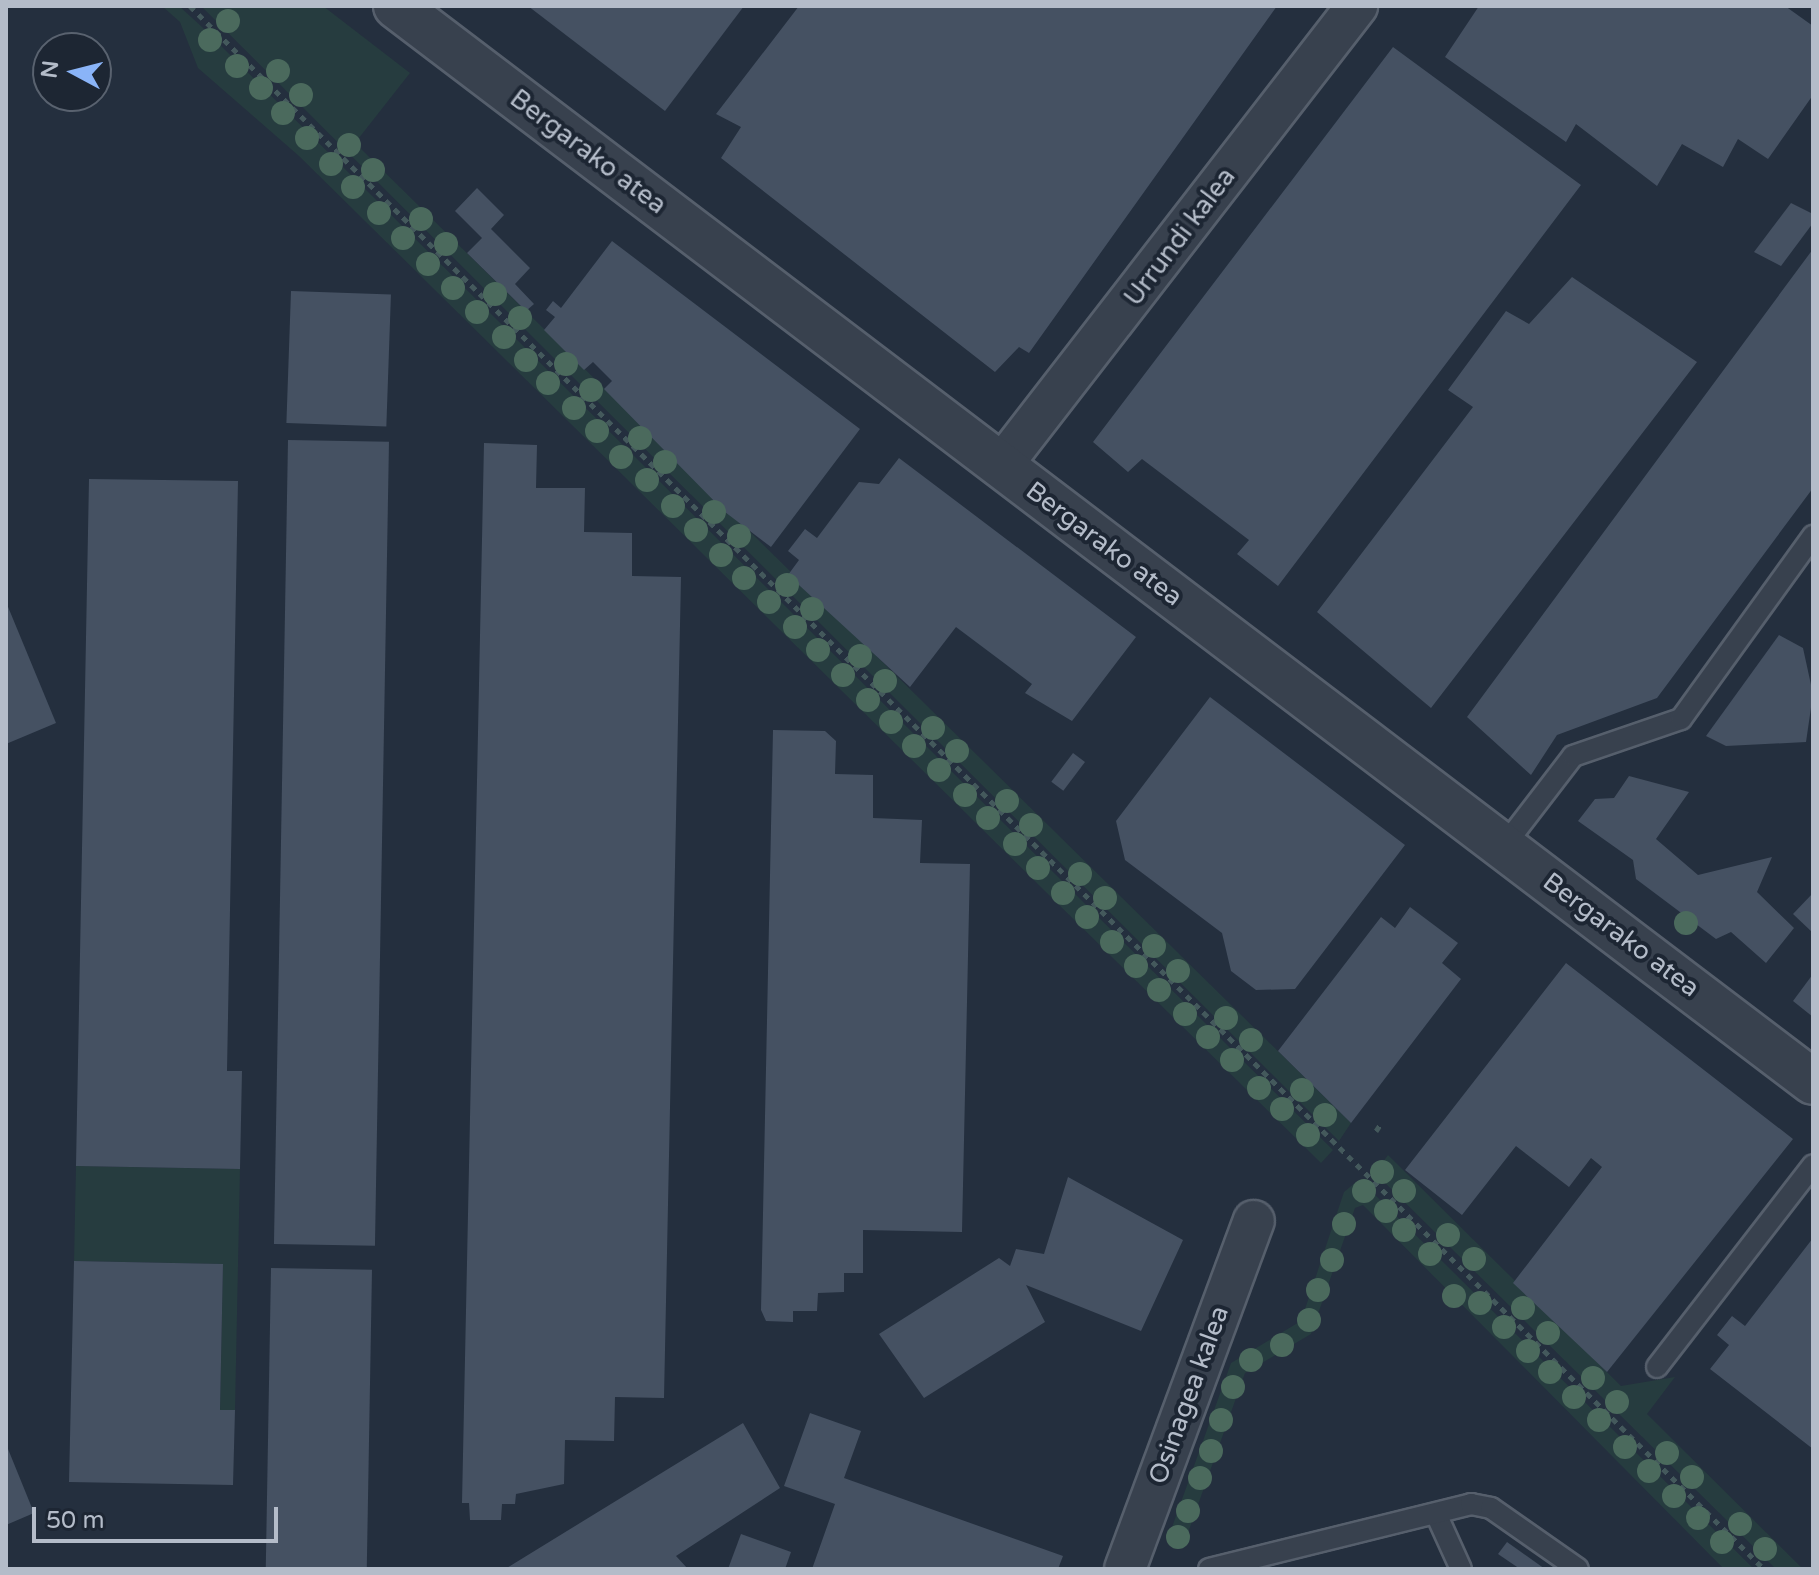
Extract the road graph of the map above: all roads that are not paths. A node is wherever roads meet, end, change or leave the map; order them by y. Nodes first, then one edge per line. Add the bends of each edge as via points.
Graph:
1 (396, 6) edge
2 (1357, 6) edge
3 (1001, 466) junction
4 (1813, 536) edge
5 (1504, 846) junction
6 (1813, 1082) edge
7 (1813, 1165) edge
8 (1254, 1221) dead end
9 (1657, 1367) dead end
10 (1437, 1516) junction
11 (1125, 1569) edge
12 (1209, 1569) edge
13 (1461, 1569) edge
14 (1578, 1569) edge

1 - 3 street, Bergarako atea
2 - 3 street, Urrundi kalea
3 - 5 street, Bergarako atea
4 - 5 lane via 1681,719 1573,756
5 - 6 street, Bergarako atea
7 - 9 lane
8 - 11 street, Osinagea kalea
10 - 12 lane
10 - 13 lane
10 - 14 lane via 1471,1504 1491,1508

